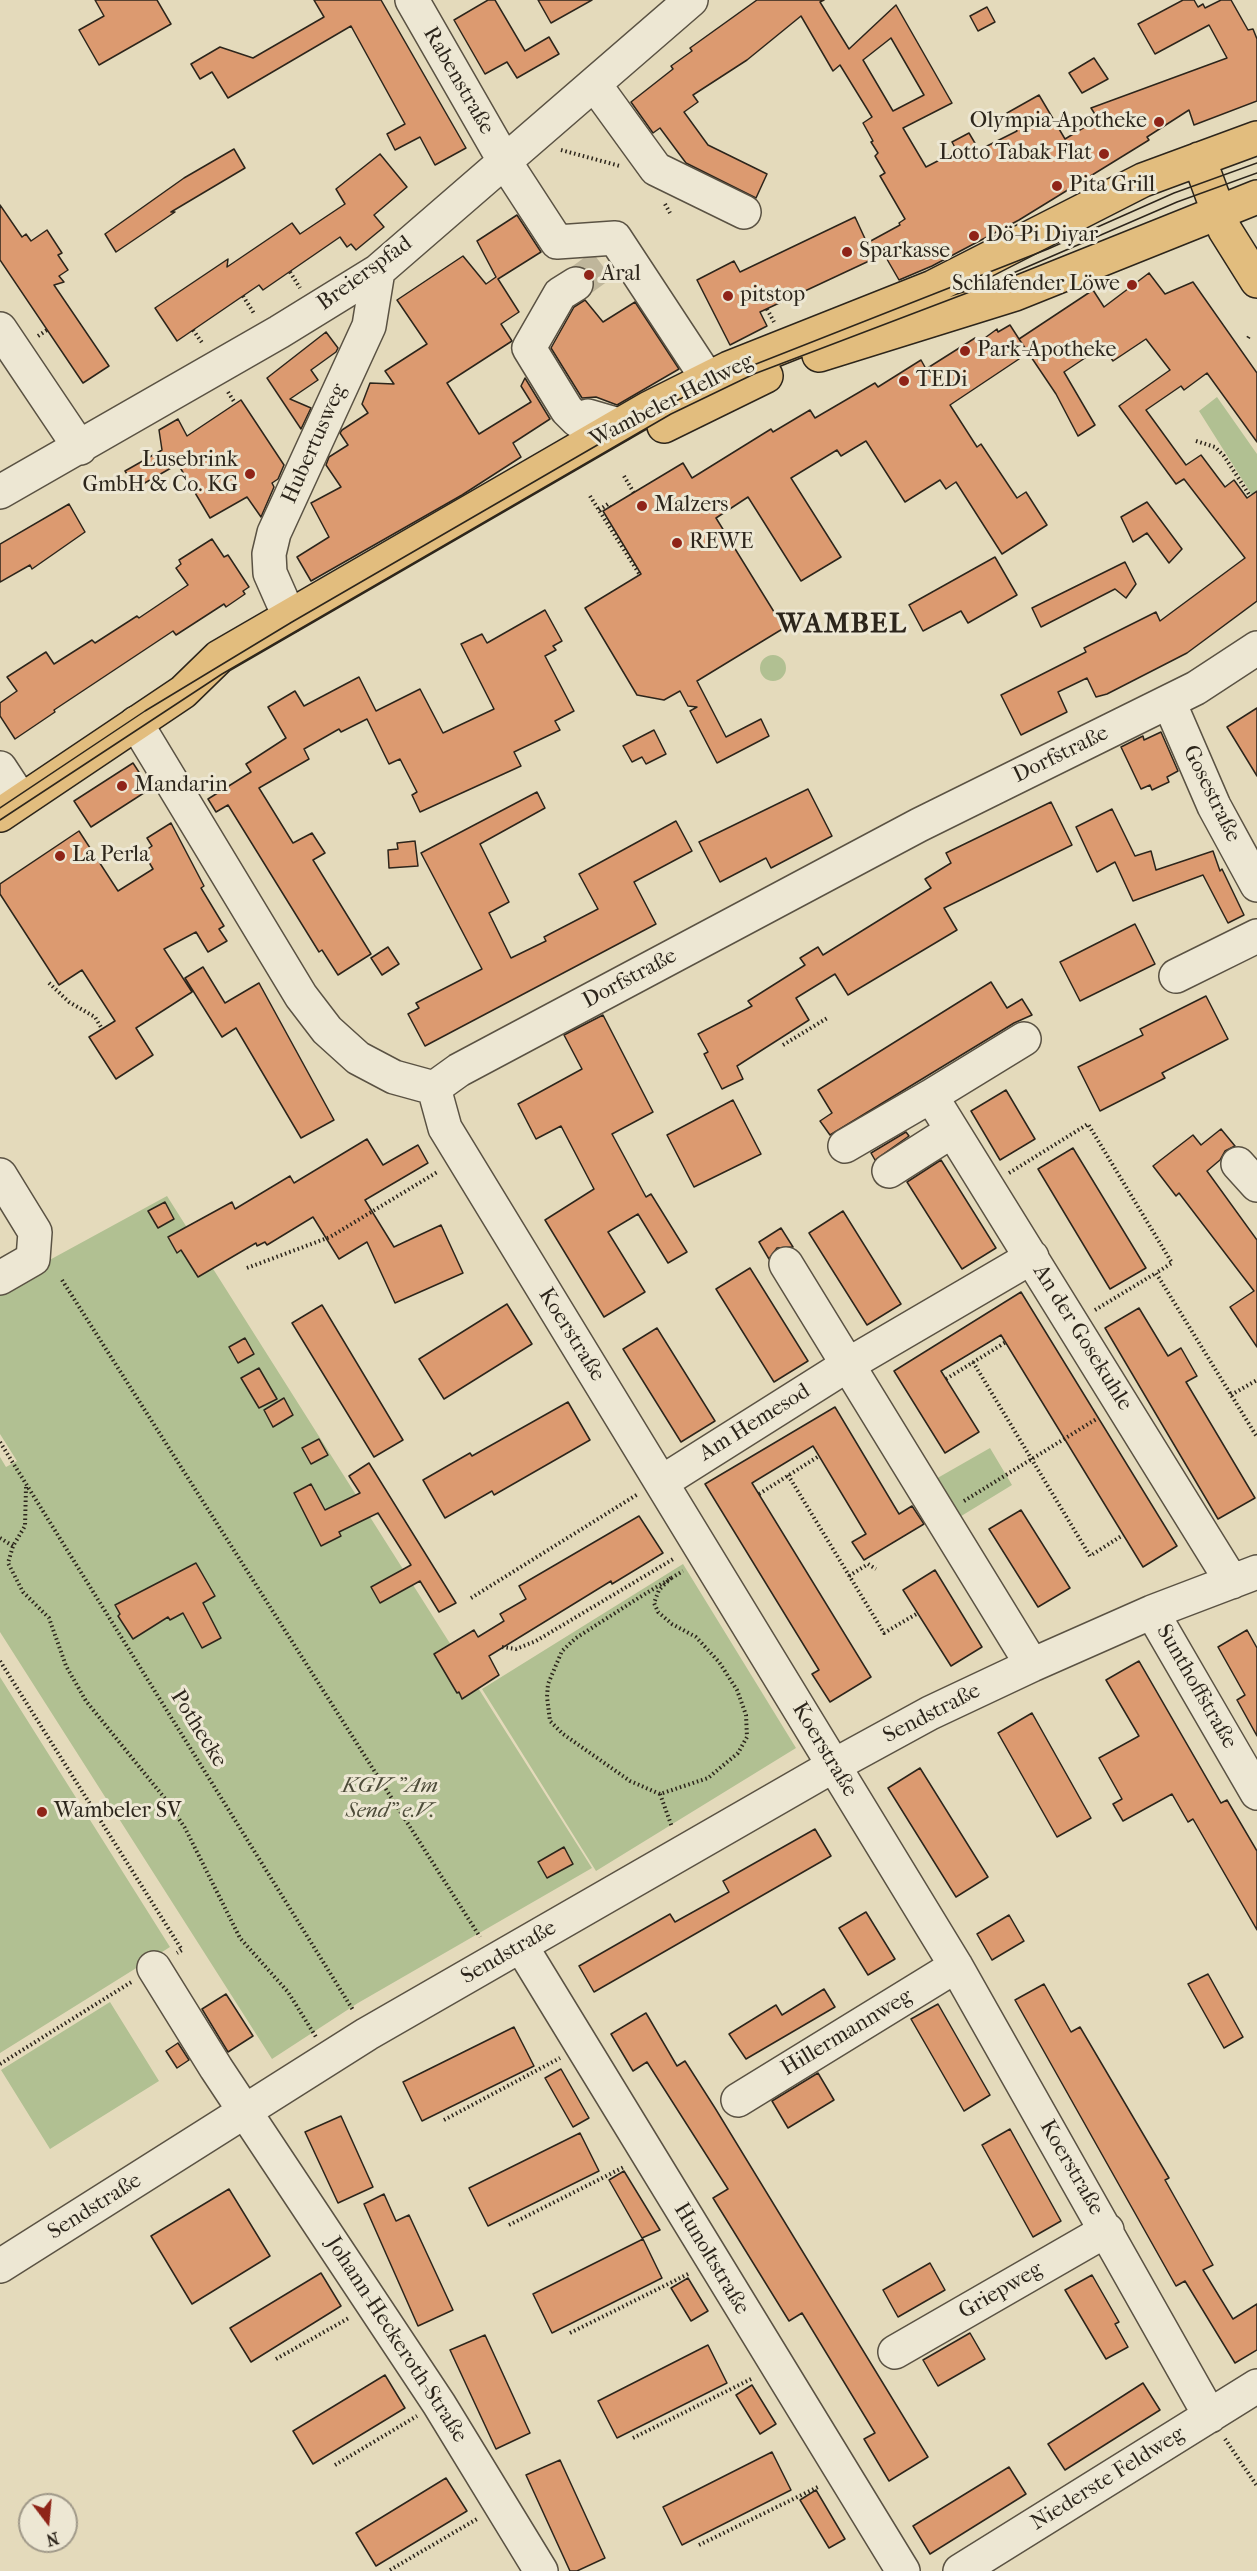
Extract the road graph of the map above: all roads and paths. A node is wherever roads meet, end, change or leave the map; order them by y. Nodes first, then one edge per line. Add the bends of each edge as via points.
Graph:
1 (412, 0) edge
2 (691, 0) edge
3 (595, 85) junction
4 (1257, 138) edge
5 (553, 148) dead end
6 (1199, 159) junction
7 (505, 162) junction
8 (656, 169) junction
9 (1257, 197) edge
10 (1217, 211) junction
11 (744, 212) dead end
12 (378, 270) junction
13 (290, 272) dead end
14 (1257, 281) edge
15 (576, 284) tunnel mouth
16 (302, 291) dead end
17 (243, 296) dead end
18 (257, 318) dead end
19 (0, 329) edge
20 (193, 330) dead end
21 (205, 348) dead end
22 (707, 378) junction
23 (619, 425) junction
24 (1196, 441) dead end
25 (80, 448) junction
26 (624, 476) dead end
27 (0, 492) edge
28 (634, 493) dead end
29 (590, 496) dead end
30 (1250, 496) dead end
31 (610, 507) dead end
32 (599, 510) junction
33 (640, 575) dead end
34 (289, 616) junction
35 (1257, 648) edge
36 (183, 692) junction
37 (1169, 702) junction
38 (136, 723) junction
39 (0, 768) edge
40 (11, 807) edge
41 (1257, 885) edge
42 (1257, 936) edge
43 (1176, 976) dead end
44 (49, 983) dead end
45 (829, 1017) dead end
46 (102, 1029) dead end
47 (1024, 1039) dead end
48 (783, 1045) dead end
49 (434, 1088) junction
50 (931, 1096) junction
51 (952, 1131) junction
52 (845, 1146) dead end
53 (447, 1166) dead end
54 (888, 1171) dead end
55 (0, 1175) edge
56 (987, 1186) junction
57 (1032, 1257) junction
58 (786, 1264) dead end
59 (248, 1268) dead end
60 (1156, 1273) junction
61 (0, 1278) edge
62 (62, 1280) dead end
63 (1072, 1323) junction
64 (1006, 1342) dead end
65 (973, 1362) junction
66 (849, 1364) junction
67 (946, 1379) dead end
68 (1257, 1380) edge
69 (1231, 1395) junction
70 (1122, 1403) junction
71 (1257, 1437) edge
72 (0, 1442) edge
73 (819, 1456) dead end
74 (1032, 1460) junction
75 (788, 1475) junction
76 (26, 1484) junction
77 (654, 1485) junction
78 (759, 1494) dead end
79 (944, 1520) junction
80 (1123, 1535) dead end
81 (0, 1538) edge
82 (13, 1546) junction
83 (686, 1552) dead end
84 (876, 1569) dead end
85 (849, 1576) junction
86 (1244, 1577) edge
87 (471, 1598) dead end
88 (1152, 1612) junction
89 (918, 1613) dead end
90 (502, 1647) dead end
91 (0, 1661) edge
92 (1032, 1665) junction
93 (833, 1766) junction
94 (1257, 1793) edge
95 (660, 1794) junction
96 (687, 1850) junction
97 (507, 1953) junction
98 (956, 1966) junction
99 (154, 1968) junction
100 (367, 2034) junction
101 (581, 2047) junction
102 (329, 2058) junction
103 (0, 2064) edge
104 (738, 2100) dead end
105 (246, 2112) junction
106 (444, 2120) dead end
107 (648, 2155) junction
108 (509, 2225) dead end
109 (1107, 2230) junction
110 (713, 2262) junction
111 (0, 2266) edge
112 (374, 2304) junction
113 (570, 2333) dead end
114 (895, 2352) dead end
115 (276, 2360) dead end
116 (776, 2366) junction
117 (1257, 2386) edge
118 (439, 2404) junction
119 (1210, 2416) junction
120 (633, 2438) dead end
121 (335, 2465) dead end
122 (844, 2475) junction
123 (1257, 2486) edge
124 (501, 2506) junction
125 (699, 2545) dead end
126 (390, 2570) edge
127 (541, 2571) edge
128 (903, 2571) edge
129 (960, 2571) edge

1 - 7 street, Rabenstraße
2 - 3 street, Breierspfad
3 - 7 street, Breierspfad
3 - 8 street
4 - 6 main road, Wambeler Hellweg
5 - 8 path via 640,171
6 - 10 main road
6 - 22 main road, Wambeler Hellweg via 1143,180 933,287
7 - 12 street, Breierspfad
7 - 22 street, Rabenstraße via 557,242 615,237 613,258
8 - 11 street
9 - 10 main road, Wambeler Hellweg
10 - 14 main road via 1235,249
10 - 36 main road, Wambeler Hellweg via 1015,294 836,349 757,380 589,467 219,682
12 - 25 street, Breierspfad
12 - 34 street, Hubertusweg via 369,326 274,533 270,573
13 - 16 path
15 - 23 street via 560,294 529,348 567,411 577,420 588,416
17 - 18 path
19 - 25 street
20 - 21 path
22 - 23 main road, Wambeler Hellweg
23 - 34 main road, Wambeler Hellweg
24 - 30 path via 1217,446
25 - 27 street, Breierspfad
26 - 28 path
29 - 32 path
31 - 32 path via 608,504
32 - 33 path
34 - 36 main road, Wambeler Hellweg via 219,657
35 - 37 street, Dorfstraße
36 - 38 main road, Wambeler Hellweg
37 - 41 street, Gosestraße via 1214,806
37 - 49 street, Dorfstraße via 919,825 459,1070
38 - 40 main road, Wambeler Hellweg
38 - 49 street via 301,996 327,1030 358,1058 393,1077
39 - 40 street
42 - 43 street
44 - 46 path via 69,1002 95,1017
45 - 48 path
47 - 50 street
49 - 77 street, Koerstraße via 445,1128
50 - 51 street, An der Gosekuhle
50 - 52 street
51 - 54 street
51 - 56 street, An der Gosekuhle
53 - 59 path via 330,1237
55 - 61 street via 34,1232 33,1259
56 - 57 street, An der Gosekuhle
56 - 60 path via 1088,1124 1172,1263
57 - 63 street, An der Gosekuhle
57 - 66 street, Am Hemesod
58 - 66 street
60 - 63 path
60 - 69 path
62 - 97 path
63 - 70 street, An der Gosekuhle
64 - 65 path
65 - 67 path
65 - 74 path
66 - 77 street, Am Hemesod
66 - 79 street
68 - 69 path
69 - 71 path
70 - 74 path
70 - 86 street, An der Gosekuhle
72 - 76 path, Pothecke
73 - 75 path
74 - 79 path
74 - 80 path via 1090,1556
75 - 78 path
75 - 85 path
76 - 82 path via 25,1526
76 - 100 path, Pothecke
77 - 87 path
77 - 93 street, Koerstraße
79 - 92 street
81 - 82 path
82 - 102 path via 8,1563 23,1592 49,1618 66,1666 86,1701 167,1801 185,1828 240,1938 288,1992
83 - 90 path via 536,1641 516,1649
84 - 85 path via 868,1564
85 - 89 path via 884,1633
86 - 88 street, Sendstraße
88 - 92 street, Sendstraße
88 - 94 street, Sunthoffstraße
91 - 99 path via 182,1950
92 - 93 street, Sendstraße via 930,1713
93 - 96 street, Sendstraße
93 - 98 street, Koerstraße
95 - 95 path via 708,1778 738,1753 747,1737 737,1690 719,1662 696,1637 658,1612 654,1602 671,1578 576,1638 562,1651 547,1697 550,1720 563,1734 630,1781
95 - 96 path via 671,1825
96 - 97 street, Sendstraße
97 - 100 street, Sendstraße
97 - 101 street, Hunoltstraße
98 - 104 street, Hillermannweg
98 - 109 street, Koerstraße
99 - 103 path
99 - 105 street, Johann-Heckeroth-Straße
100 - 102 street, Sendstraße
101 - 106 path
101 - 107 street, Hunoltstraße
102 - 105 street, Sendstraße
105 - 111 street, Sendstraße
105 - 112 street, Johann-Heckeroth-Straße
107 - 108 path
107 - 110 street, Hunoltstraße
109 - 114 street, Griepweg
109 - 119 street, Koerstraße
110 - 113 path
110 - 116 street, Hunoltstraße
112 - 115 path
112 - 118 street, Johann-Heckeroth-Straße
116 - 120 path
116 - 122 street, Hunoltstraße
117 - 119 street, Niederste Feldweg
118 - 121 path
118 - 124 street, Johann-Heckeroth-Straße
119 - 123 path
119 - 129 street, Niederste Feldweg
122 - 125 path
122 - 128 street, Hunoltstraße
124 - 126 path
124 - 127 street, Johann-Heckeroth-Straße

